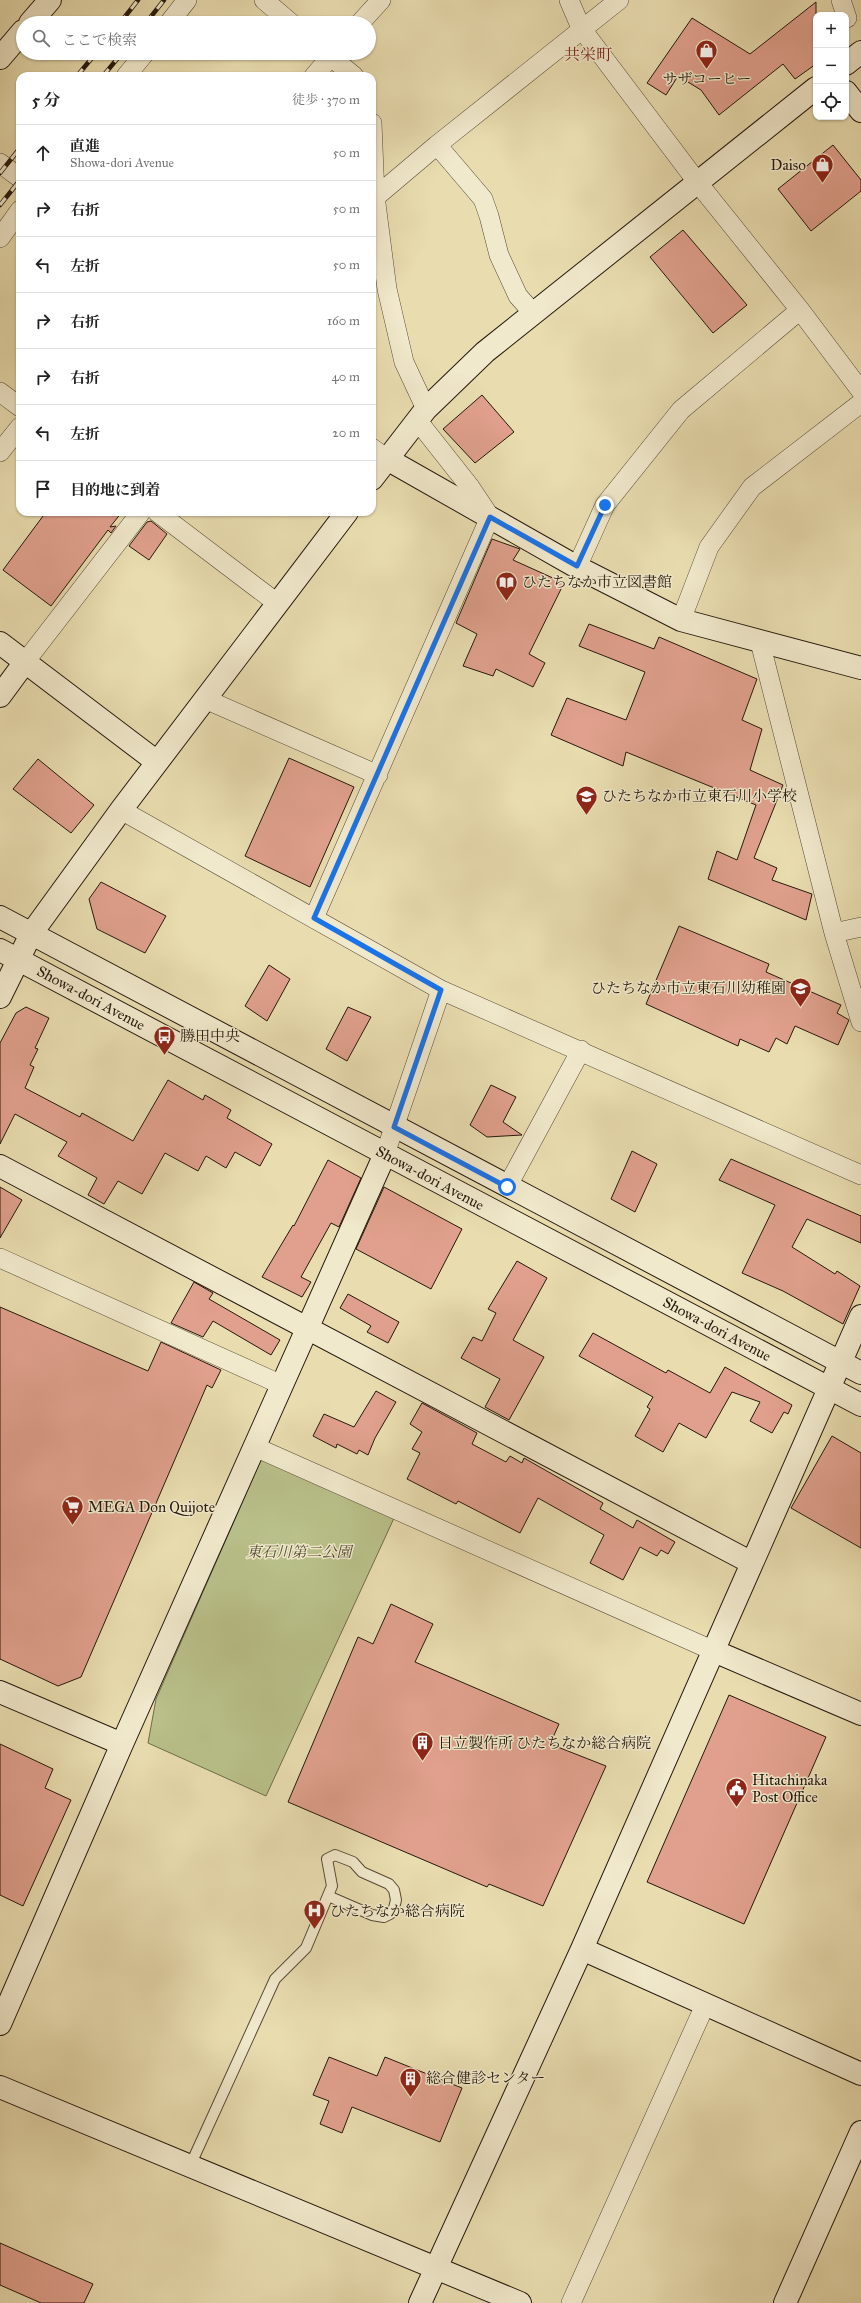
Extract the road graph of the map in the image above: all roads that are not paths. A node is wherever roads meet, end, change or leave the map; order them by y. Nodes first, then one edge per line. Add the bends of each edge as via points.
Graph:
1 (50, 0) edge
2 (187, 0) edge
3 (264, 0) edge
4 (380, 0) edge
5 (569, 0) edge
6 (619, 0) edge
7 (841, 0) edge
8 (846, 12) edge
9 (36, 16) edge
10 (174, 16) edge
11 (283, 16) edge
12 (366, 16) edge
13 (581, 28) junction
14 (16, 40) edge
15 (861, 52) edge
16 (0, 58) edge
17 (139, 60) edge
18 (326, 60) edge
19 (337, 60) edge
20 (849, 62) edge
21 (129, 72) edge
22 (317, 72) edge
23 (350, 72) edge
24 (813, 90) edge
25 (849, 96) edge
26 (861, 111) edge
27 (437, 145) junction
28 (0, 162) edge
29 (16, 175) edge
30 (698, 183) junction
31 (376, 196) edge
32 (16, 216) edge
33 (376, 218) edge
34 (0, 238) edge
35 (800, 310) junction
36 (534, 314) junction
37 (861, 391) edge
38 (0, 392) edge
39 (861, 403) edge
40 (16, 404) edge
41 (421, 415) junction
42 (16, 432) edge
43 (0, 452) edge
44 (380, 453) edge
45 (376, 466) edge
46 (138, 516) edge
47 (161, 516) edge
48 (344, 516) edge
49 (490, 517) junction
50 (577, 566) junction
51 (277, 603) junction
52 (681, 620) junction
53 (760, 642) junction
54 (0, 643) edge
55 (25, 662) junction
56 (861, 668) edge
57 (0, 696) edge
58 (205, 699) junction
59 (157, 762) junction
60 (378, 775) junction
61 (120, 810) junction
62 (0, 917) edge
63 (314, 918) junction
64 (861, 927) edge
65 (834, 933) junction
66 (31, 934) junction
67 (9, 954) edge
68 (441, 990) junction
69 (0, 997) edge
70 (861, 1022) edge
71 (582, 1050) junction
72 (394, 1127) junction
73 (385, 1154) junction
74 (0, 1166) edge
75 (861, 1175) edge
76 (507, 1187) junction
77 (0, 1258) edge
78 (861, 1316) edge
79 (307, 1328) junction
80 (840, 1362) junction
81 (861, 1373) edge
82 (282, 1385) junction
83 (828, 1388) junction
84 (861, 1405) edge
85 (255, 1447) junction
86 (752, 1563) junction
87 (714, 1651) junction
88 (0, 1692) edge
89 (861, 1714) edge
90 (122, 1744) junction
91 (328, 1896) junction
92 (582, 1949) junction
93 (705, 2005) junction
94 (0, 2024) edge
95 (861, 2074) edge
96 (0, 2087) edge
97 (861, 2132) edge
98 (190, 2166) junction
99 (435, 2268) junction
100 (420, 2303) edge
101 (520, 2303) edge
102 (571, 2303) edge
103 (785, 2303) edge

1 - 9 street
2 - 10 street
3 - 11 street
4 - 12 street
5 - 13 street
6 - 13 street
7 - 8 street
13 - 27 street
13 - 30 street
14 - 16 street
15 - 20 street
17 - 21 street
18 - 22 street
19 - 23 street
24 - 30 street
25 - 26 street
27 - 31 street
27 - 36 street via 483,199 499,255 518,296
28 - 29 street
30 - 35 street
30 - 36 street
32 - 34 street
33 - 41 street via 387,289 404,362
35 - 37 street
35 - 50 street via 681,410 605,505
36 - 41 street via 485,352
38 - 40 street
39 - 52 street via 752,488 709,547
41 - 44 street
41 - 49 street
42 - 43 street
44 - 45 street
44 - 49 street
46 - 55 street
47 - 51 street
48 - 51 street
49 - 50 street
49 - 60 street
50 - 52 street
51 - 58 street
52 - 53 street
53 - 56 street
53 - 65 street
54 - 55 street
55 - 57 street
55 - 59 street
58 - 59 street
58 - 60 street
59 - 61 street
60 - 63 street
61 - 63 street
61 - 66 street
62 - 66 street, Showa-dori Avenue
63 - 68 street
64 - 65 street
65 - 70 street
66 - 67 street
66 - 72 street, Showa-dori Avenue
67 - 69 street
67 - 73 street, Showa-dori Avenue
68 - 71 street
68 - 72 street
71 - 75 street
71 - 76 street
72 - 73 street
72 - 76 street, Showa-dori Avenue
73 - 79 street
73 - 83 street, Showa-dori Avenue
74 - 79 street
76 - 80 street, Showa-dori Avenue
77 - 82 street
78 - 80 street
79 - 82 street
79 - 86 street
80 - 81 street, Showa-dori Avenue
80 - 83 street
82 - 85 street
83 - 84 street, Showa-dori Avenue
83 - 86 street
85 - 87 street
85 - 90 street
86 - 87 street
87 - 89 street
87 - 92 street
88 - 90 street
90 - 94 street
91 - 91 lane via 332,1886 327,1859 335,1855 353,1862 362,1872 389,1884 394,1890 396,1900 390,1914 384,1917 372,1915
91 - 98 lane via 306,1948 275,1979
92 - 93 street
92 - 99 street
93 - 95 street
93 - 102 street
96 - 98 street
97 - 103 street
98 - 99 street
99 - 100 street
99 - 101 street

